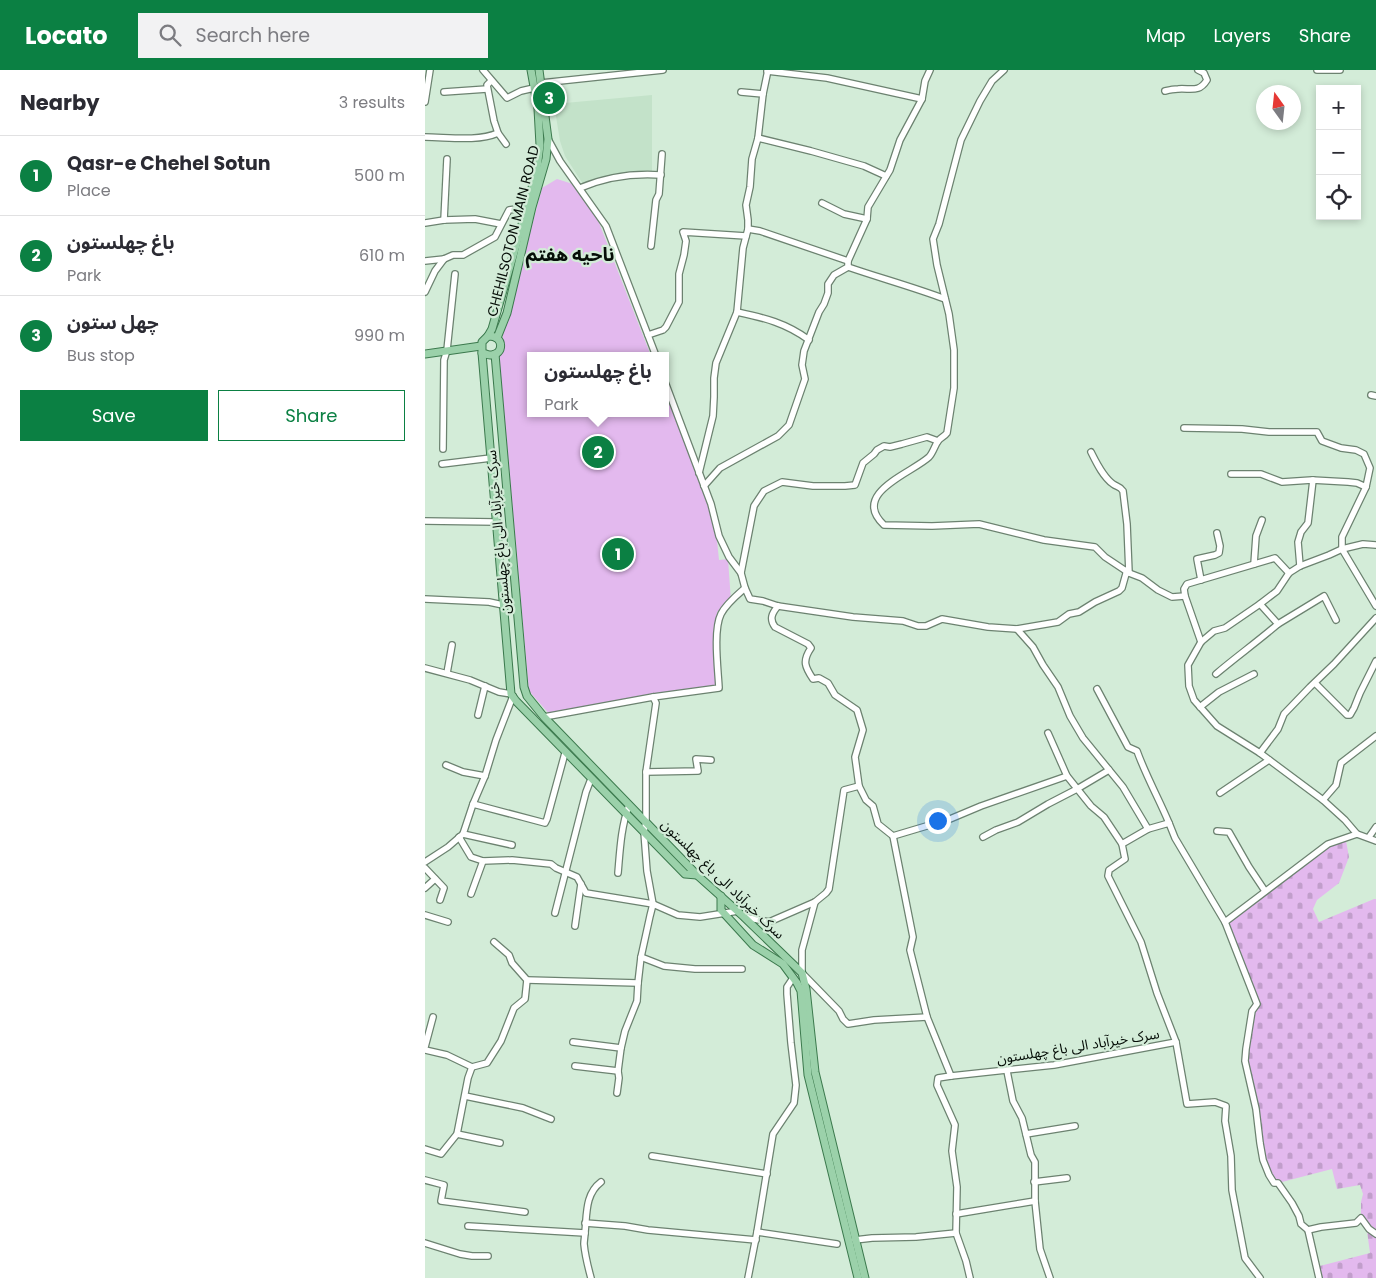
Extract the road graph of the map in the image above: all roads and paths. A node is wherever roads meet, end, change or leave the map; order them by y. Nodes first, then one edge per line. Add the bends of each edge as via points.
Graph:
1 (429, 70) edge
2 (483, 70) edge
3 (531, 70) edge
4 (539, 70) edge
5 (663, 70) edge
6 (768, 70) edge
7 (930, 70) edge
8 (1004, 70) edge
9 (1198, 70) edge
10 (1317, 70) edge
11 (1338, 70) edge
12 (491, 80) junction
13 (537, 85) junction
14 (487, 89) junction
15 (1165, 91) dead end
16 (444, 92) dead end
17 (741, 92) dead end
18 (763, 94) junction
19 (922, 99) junction
20 (425, 102) edge
21 (498, 133) junction
22 (425, 137) edge
23 (758, 138) junction
24 (548, 139) junction
25 (506, 144) dead end
26 (661, 154) dead end
27 (447, 159) dead end
28 (546, 159) junction
29 (560, 160) junction
30 (661, 175) junction
31 (886, 176) junction
32 (580, 188) junction
33 (821, 203) dead end
34 (530, 207) junction
35 (867, 219) junction
36 (444, 220) junction
37 (425, 223) edge
38 (501, 224) junction
39 (747, 233) junction
40 (651, 246) dead end
41 (444, 259) junction
42 (425, 261) edge
43 (848, 264) junction
44 (455, 274) dead end
45 (425, 292) edge
46 (945, 299) junction
47 (737, 312) junction
48 (648, 335) junction
49 (488, 336) junction
50 (497, 338) junction
51 (809, 340) junction
52 (447, 350) junction
53 (481, 350) junction
54 (654, 352) edge
55 (425, 354) edge
56 (495, 354) junction
57 (669, 393) edge
58 (1184, 428) dead end
59 (938, 441) junction
60 (443, 449) dead end
61 (1091, 452) dead end
62 (491, 458) junction
63 (442, 464) dead end
64 (699, 473) junction
65 (1231, 474) dead end
66 (1313, 480) junction
67 (704, 486) junction
68 (1366, 487) junction
69 (1262, 520) dead end
70 (425, 521) edge
71 (496, 522) junction
72 (1217, 533) dead end
73 (1376, 545) edge
74 (1342, 549) junction
75 (1254, 564) junction
76 (1300, 566) junction
77 (1128, 571) junction
78 (741, 573) junction
79 (1289, 573) junction
80 (1201, 580) junction
81 (745, 588) junction
82 (1185, 596) junction
83 (425, 598) edge
84 (1260, 604) junction
85 (503, 605) junction
86 (777, 606) junction
87 (1376, 606) edge
88 (1376, 618) edge
89 (1336, 620) dead end
90 (1278, 624) junction
91 (1017, 629) junction
92 (1201, 642) junction
93 (452, 645) dead end
94 (1376, 661) edge
95 (425, 668) edge
96 (447, 673) junction
97 (1216, 674) dead end
98 (1254, 674) dead end
99 (1315, 683) junction
100 (485, 686) junction
101 (1097, 689) dead end
102 (512, 695) junction
103 (653, 697) junction
104 (1200, 707) junction
105 (478, 715) dead end
106 (544, 717) junction
107 (1048, 733) dead end
108 (1376, 736) edge
109 (565, 753) junction
110 (1260, 753) junction
111 (711, 760) dead end
112 (1269, 760) junction
113 (446, 765) dead end
114 (1109, 770) junction
115 (647, 772) junction
116 (485, 776) junction
117 (1067, 776) junction
118 (591, 779) junction
119 (859, 786) junction
120 (1077, 789) junction
121 (1220, 793) dead end
122 (1323, 800) junction
123 (473, 804) junction
124 (629, 805) junction
125 (626, 813) junction
126 (646, 821) junction
127 (1169, 823) junction
128 (1376, 827) edge
129 (1147, 829) junction
130 (1217, 831) dead end
131 (644, 832) junction
132 (1357, 834) junction
133 (461, 835) junction
134 (893, 836) junction
135 (983, 837) dead end
136 (1369, 837) junction
137 (1376, 840) edge
138 (1122, 844) junction
139 (512, 845) dead end
140 (483, 861) junction
141 (425, 862) edge
142 (425, 868) edge
143 (565, 872) junction
144 (618, 873) dead end
145 (697, 875) junction
146 (435, 879) junction
147 (581, 884) junction
148 (425, 888) edge
149 (1265, 891) junction
150 (471, 894) dead end
151 (721, 896) junction
152 (440, 900) dead end
153 (815, 902) junction
154 (653, 904) junction
155 (738, 910) junction
156 (555, 913) dead end
157 (724, 913) junction
158 (425, 915) edge
159 (745, 917) junction
160 (448, 922) dead end
161 (1225, 922) junction
162 (575, 926) dead end
163 (494, 942) dead end
164 (641, 957) junction
165 (742, 969) dead end
166 (802, 973) junction
167 (793, 978) junction
168 (527, 980) junction
169 (638, 983) junction
170 (433, 1017) dead end
171 (927, 1017) junction
172 (573, 1042) dead end
173 (1176, 1042) junction
174 (621, 1048) junction
175 (425, 1049) edge
176 (575, 1066) dead end
177 (472, 1067) junction
178 (618, 1071) junction
179 (1007, 1071) junction
180 (951, 1076) junction
181 (617, 1093) dead end
182 (465, 1096) junction
183 (551, 1119) dead end
184 (1075, 1126) dead end
185 (457, 1134) junction
186 (1026, 1134) junction
187 (501, 1143) dead end
188 (425, 1149) edge
189 (652, 1156) dead end
190 (767, 1174) junction
191 (836, 1176) junction
192 (1067, 1178) dead end
193 (425, 1180) edge
194 (601, 1182) dead end
195 (1034, 1182) junction
196 (1035, 1202) junction
197 (525, 1212) dead end
198 (956, 1214) junction
199 (585, 1223) junction
200 (468, 1226) dead end
201 (1308, 1230) junction
202 (757, 1232) junction
203 (585, 1233) junction
204 (956, 1233) junction
205 (1376, 1234) edge
206 (756, 1240) junction
207 (855, 1240) junction
208 (425, 1243) edge
209 (837, 1244) dead end
210 (488, 1256) dead end
211 (591, 1278) edge
212 (748, 1278) edge
213 (858, 1278) edge
214 (865, 1278) edge
215 (970, 1278) edge
216 (1049, 1278) edge
217 (1260, 1278) edge
218 (1319, 1278) edge

1 - 20 street
2 - 12 street
3 - 13 main road, CHEHILSOTON MAIN ROAD
4 - 13 main road, CHEHILSOTON MAIN ROAD
5 - 13 street
6 - 18 street
6 - 19 street via 827,78
7 - 19 street
8 - 46 street via 992,81 961,140 933,239
9 - 15 street via 1207,80 1204,86 1196,90
10 - 11 street
12 - 13 street via 507,98
12 - 14 street
13 - 24 main road, CHEHILSOTON MAIN ROAD
13 - 34 main road, CHEHILSOTON MAIN ROAD via 540,145
14 - 16 street
14 - 21 street
17 - 18 street
18 - 23 street
19 - 31 street via 900,140
21 - 22 street via 474,138
21 - 25 street
23 - 31 street via 864,166
23 - 39 street via 746,205
24 - 28 main road, CHEHILSOTON MAIN ROAD
24 - 29 street
26 - 30 street
27 - 36 street
28 - 29 street
28 - 34 main road, CHEHILSOTON MAIN ROAD
29 - 32 street
30 - 32 street via 620,176
30 - 40 street
31 - 35 street via 868,207
32 - 48 street via 606,226
33 - 35 street via 843,214
34 - 38 street via 509,210
34 - 49 main road, CHEHILSOTON MAIN ROAD
34 - 50 main road, CHEHILSOTON MAIN ROAD via 507,313
35 - 43 street
36 - 37 street
36 - 38 street via 475,219
38 - 41 street via 495,237 463,255
39 - 43 street via 760,231
39 - 47 street
39 - 48 street via 683,232 686,241 679,274 679,302 666,327
41 - 42 street
41 - 45 street
43 - 46 street via 879,278
43 - 51 street via 828,284 828,293
44 - 52 street
46 - 59 street via 954,350 954,388 947,433
47 - 51 street via 789,326
47 - 64 street via 716,363 713,416
48 - 54 street
49 - 50 main road
49 - 53 main road via 483,340
50 - 56 main road via 501,346
51 - 67 street via 802,365 805,379 789,424 778,436 721,468
52 - 53 main road
52 - 55 main road
52 - 60 street via 444,360
53 - 56 main road via 489,355
53 - 62 main road
56 - 106 main road, سرک خیرآباد الی باغ چهلستون via 524,687
57 - 64 street
58 - 68 street via 1317,432 1322,441 1364,454 1370,468
59 - 77 street via 929,457 887,485 876,497 875,513 884,525 979,524 1044,540 1095,547
59 - 78 street via 927,437 884,446 863,463 855,485 813,486 782,482 764,491 753,506
61 - 77 street via 1106,477 1123,491
62 - 63 street
62 - 71 main road
64 - 67 street
65 - 66 street via 1261,474 1282,482
66 - 68 street via 1357,483
66 - 76 street via 1308,523 1298,542
67 - 78 street via 719,536 729,558
68 - 74 street via 1342,537
69 - 75 street via 1256,536
70 - 71 street
71 - 85 main road
72 - 80 street via 1219,553 1197,560
73 - 74 street via 1363,544
74 - 76 street
74 - 87 street
75 - 79 street via 1275,558
75 - 80 street
76 - 79 street
77 - 82 street via 1172,598
77 - 91 street via 1119,592 1058,622
78 - 81 street
79 - 84 street via 1277,590
80 - 82 street via 1187,584
81 - 86 street via 750,599
81 - 103 street via 721,614 717,630 719,688
82 - 92 street
83 - 85 street
84 - 90 street
84 - 92 street
85 - 102 main road
86 - 91 street via 903,621 918,626 942,619
86 - 119 street via 771,623 808,644 811,648 805,664 813,679 819,678 828,684 835,695 857,710 863,730 855,757
88 - 99 street
89 - 90 street via 1324,596
90 - 97 street
91 - 114 street via 1033,647 1058,687 1083,738
92 - 104 street via 1188,665 1189,686
93 - 96 street
94 - 99 street via 1350,715
95 - 96 street
96 - 100 street
98 - 104 street via 1219,692
99 - 110 street via 1284,714 1278,729
100 - 102 street
100 - 105 street
101 - 127 street via 1128,747 1137,751
102 - 109 main road
102 - 116 street
103 - 106 street
103 - 115 street via 656,703
104 - 110 street via 1217,726
106 - 124 main road, سرک خیرآباد الی باغ چهلستون
107 - 117 street
108 - 122 street via 1341,763 1336,785
109 - 118 main road
109 - 123 street via 545,823
110 - 112 street
111 - 115 street via 696,760 698,771
112 - 121 street
112 - 122 street
113 - 116 street
114 - 120 street
114 - 129 street via 1123,787
115 - 126 street
116 - 123 street
117 - 120 street
117 - 134 street via 950,819
118 - 125 main road
118 - 143 street
119 - 134 street via 873,806 878,824
119 - 153 street via 845,790 829,889
120 - 135 street via 1018,822
120 - 138 street via 1105,817
122 - 132 street
123 - 133 street
124 - 125 street
124 - 126 main road, سرک خیرآباد الی باغ چهلستون
125 - 131 main road
125 - 144 street
126 - 131 street
126 - 145 main road, سرک خیرآباد الی باغ چهلستون
127 - 129 street
127 - 161 street
128 - 136 street
129 - 138 street
130 - 149 street via 1229,832
131 - 145 main road via 685,874
131 - 154 street
132 - 136 street
132 - 149 street via 1327,844
133 - 139 street
133 - 140 street via 471,857
133 - 141 street via 448,848
134 - 171 street via 913,937 911,950
136 - 137 street
138 - 173 street, سرک خیرآباد الی باغ چهلستون via 1125,859 1109,870 1108,876 1141,942
140 - 143 street via 551,864
140 - 150 street
142 - 146 street
143 - 147 street via 577,877
143 - 156 street
145 - 151 main road, سرک خیرآباد الی باغ چهلستون
146 - 148 street
146 - 152 street via 444,888
147 - 154 street via 586,893
147 - 162 street
149 - 161 street
151 - 155 main road, سرک خیرآباد الی باغ چهلستون
151 - 157 main road
153 - 159 street via 769,922
153 - 166 street via 802,950
154 - 157 street via 678,915 700,917
154 - 164 street
155 - 157 street
155 - 159 main road, سرک خیرآباد الی باغ چهلستون
157 - 167 main road via 753,945 783,964
158 - 160 street
159 - 166 main road, سرک خیرآباد الی باغ چهلستون
161 - 201 street via 1257,1004 1245,1062 1263,1160 1274,1183 1292,1203 1301,1224
163 - 168 street via 509,955
164 - 165 street via 664,966
164 - 169 street
166 - 171 street, سرک خیرآباد الی باغ چهلستون via 848,1024
166 - 191 main road via 807,989 815,1072
167 - 190 street via 787,994 796,1085 794,1103 773,1134
167 - 191 main road via 801,990 808,1075
168 - 169 street
168 - 177 street via 525,999 514,1008 487,1063
169 - 174 street via 637,1001
170 - 175 street
171 - 180 street
172 - 174 street
173 - 179 street, سرک خیرآباد الی باغ چهلستون
173 - 217 street via 1187,1104 1215,1102 1226,1106 1232,1190 1245,1258
174 - 178 street
175 - 177 street
176 - 178 street
177 - 182 street
178 - 181 street
179 - 180 street, سرک خیرآباد الی باغ چهلستون
179 - 186 street via 1013,1101
180 - 198 street via 938,1078 937,1085 955,1125
182 - 183 street via 523,1108
182 - 185 street
184 - 186 street
185 - 187 street
185 - 188 street via 441,1154
186 - 195 street via 1035,1162
189 - 190 street
190 - 202 street
191 - 207 main road
191 - 213 main road
192 - 195 street
193 - 197 street via 445,1185 441,1201
194 - 199 street via 589,1200
195 - 196 street
196 - 198 street
196 - 216 street via 1040,1250
198 - 204 street
199 - 203 street
199 - 206 street
200 - 203 street
201 - 205 street via 1356,1223 1361,1218
201 - 218 street
202 - 206 street
202 - 209 street
203 - 211 street
204 - 207 street
204 - 215 street
206 - 212 street
207 - 214 main road
208 - 210 street via 460,1254

